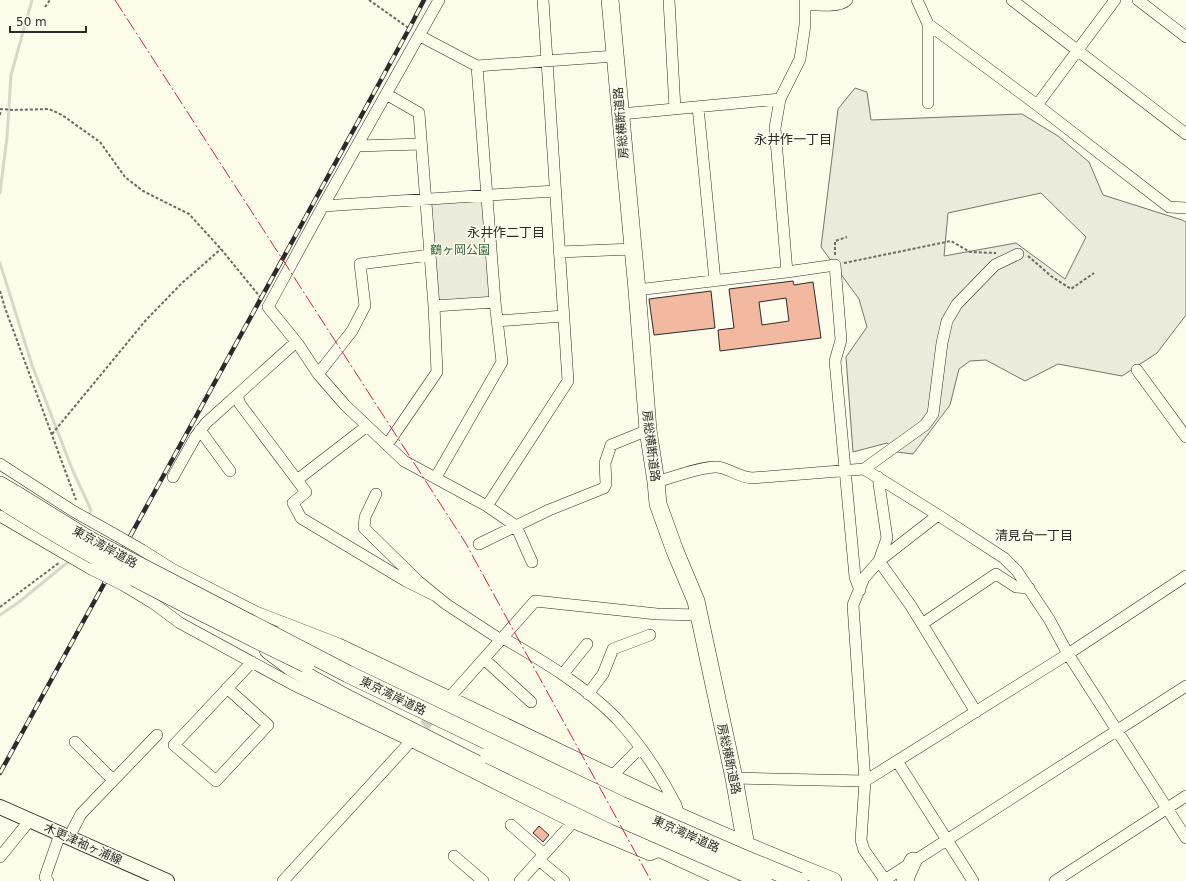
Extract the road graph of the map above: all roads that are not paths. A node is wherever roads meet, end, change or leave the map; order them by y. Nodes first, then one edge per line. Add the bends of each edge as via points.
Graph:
1 (439, 0) edge
2 (543, 0) edge
3 (610, 0) edge
4 (669, 0) edge
5 (847, 0) edge
6 (916, 0) edge
7 (1012, 0) edge
8 (1115, 0) edge
9 (1138, 0) edge
10 (805, 2) edge
11 (928, 24) junction
12 (420, 36) junction
13 (1186, 37) edge
14 (1077, 51) junction
15 (615, 56) junction
16 (546, 60) junction
17 (477, 66) junction
18 (386, 94) junction
19 (780, 99) junction
20 (928, 103) dead end
21 (1037, 105) junction
22 (698, 107) junction
23 (675, 109) junction
24 (621, 114) junction
25 (1186, 134) edge
26 (421, 144) junction
27 (356, 146) junction
28 (554, 191) junction
29 (487, 195) junction
30 (425, 199) junction
31 (323, 206) junction
32 (1186, 208) edge
33 (633, 249) junction
34 (559, 252) junction
35 (1018, 254) dead end
36 (430, 255) junction
37 (787, 272) junction
38 (715, 281) junction
39 (637, 290) junction
40 (495, 302) junction
41 (434, 306) junction
42 (563, 316) junction
43 (497, 321) junction
44 (296, 342) junction
45 (1137, 370) dead end
46 (318, 374) junction
47 (237, 395) junction
48 (367, 426) junction
49 (200, 430) junction
50 (648, 430) junction
51 (1186, 435) edge
52 (387, 445) junction
53 (0, 464) edge
54 (864, 469) junction
55 (845, 470) junction
56 (230, 471) dead end
57 (173, 477) dead end
58 (436, 477) junction
59 (878, 477) junction
60 (297, 480) junction
61 (656, 482) junction
62 (0, 485) edge
63 (376, 494) dead end
64 (7, 504) edge
65 (487, 506) junction
66 (938, 515) junction
67 (516, 526) junction
68 (478, 544) dead end
69 (879, 561) junction
70 (532, 562) dead end
71 (1186, 576) edge
72 (1029, 588) junction
73 (860, 590) junction
74 (434, 594) junction
75 (699, 615) junction
76 (922, 624) junction
77 (274, 635) junction
78 (650, 635) dead end
79 (248, 636) junction
80 (502, 639) junction
81 (587, 644) dead end
82 (1068, 654) junction
83 (484, 659) junction
84 (252, 662) junction
85 (563, 674) junction
86 (1186, 686) edge
87 (227, 688) junction
88 (588, 694) junction
89 (450, 697) junction
90 (531, 702) dead end
91 (976, 712) junction
92 (1118, 730) junction
93 (157, 735) dead end
94 (411, 741) junction
95 (75, 742) dead end
96 (640, 748) junction
97 (897, 761) junction
98 (613, 774) junction
99 (734, 778) junction
100 (113, 780) junction
101 (865, 781) junction
102 (1186, 796) edge
103 (0, 807) edge
104 (1167, 808) junction
105 (678, 811) junction
106 (30, 820) junction
107 (573, 822) junction
108 (511, 825) dead end
109 (64, 836) junction
110 (1186, 838) edge
111 (946, 840) junction
112 (746, 846) junction
113 (662, 850) junction
114 (454, 856) dead end
115 (0, 857) edge
116 (542, 857) junction
117 (913, 861) junction
118 (145, 876) edge
119 (884, 880) edge
120 (48, 881) edge
121 (167, 881) edge
122 (283, 881) edge
123 (483, 881) edge
124 (520, 881) edge
125 (564, 881) edge
126 (730, 881) edge
127 (749, 881) edge
128 (763, 881) edge
129 (799, 881) edge
130 (833, 881) edge
131 (905, 881) edge
132 (973, 881) edge
133 (1055, 881) edge

1 - 12 street
2 - 16 street
3 - 15 highway, 房総横断道路
4 - 23 street
5 - 10 street via 834,5
6 - 11 street
7 - 14 street
8 - 14 street
9 - 13 street
10 - 19 street via 805,25 800,59
11 - 20 street
11 - 21 street
12 - 17 street
12 - 18 street
14 - 21 street
14 - 25 street
15 - 16 street
15 - 24 highway, 房総横断道路
16 - 17 street
16 - 28 street
17 - 29 street
18 - 26 street via 419,113
18 - 27 street
19 - 22 street
19 - 37 street via 775,128
21 - 32 street via 1169,207
22 - 23 street
22 - 38 street
23 - 24 street
24 - 33 highway, 房総横断道路
26 - 27 street
26 - 30 street
27 - 31 street
28 - 29 street
28 - 34 street
29 - 30 street
29 - 40 street
30 - 31 street
30 - 36 street
31 - 44 street via 268,306
33 - 34 street
33 - 39 highway, 房総横断道路
34 - 42 street
35 - 54 street via 995,265 956,304 947,321 942,343 933,414 925,425
36 - 41 street
36 - 46 street via 360,264 365,306 352,331
37 - 38 street
37 - 55 street via 835,264 841,340 835,360
38 - 39 street
39 - 50 highway, 房総横断道路
40 - 41 street
40 - 43 street
41 - 52 street via 437,372
42 - 43 street
42 - 65 street via 568,381
43 - 58 street via 502,362
44 - 46 street
44 - 47 street
45 - 51 street
46 - 48 street
47 - 49 street
47 - 60 street via 240,404
48 - 52 street
48 - 60 street
49 - 56 street
49 - 57 street
50 - 61 highway, 房総横断道路
50 - 67 street via 611,445 605,463 604,488
52 - 58 street via 404,461
53 - 89 street, bridge via 73,511 172,569 256,612 340,644
54 - 55 street
54 - 59 street
55 - 61 street via 748,478 717,467 704,468
55 - 73 street via 855,577
58 - 65 street
59 - 66 street
59 - 69 street via 887,538
60 - 74 street via 306,492 293,504 301,518 406,581
61 - 75 highway, 房総横断道路 via 658,504 696,601
62 - 64 highway, 東京湾岸道路
63 - 74 street via 365,517 364,528 418,582
64 - 77 highway, 東京湾岸道路, bridge via 95,543
64 - 79 highway, 東京湾岸道路, bridge via 82,549
64 - 84 street, bridge via 67,556 125,586 180,623
65 - 67 street
66 - 69 street
66 - 72 street via 1004,558
67 - 68 street
67 - 70 street
69 - 73 street via 864,578
69 - 76 street
71 - 82 street
72 - 76 street via 1016,587 996,574
72 - 82 street
73 - 101 street via 854,605
74 - 80 street
75 - 80 street via 656,614 535,601
75 - 99 highway, 房総横断道路
76 - 91 street
77 - 105 highway via 304,637 498,734
77 - 129 highway, 東京湾岸道路, bridge via 348,674 620,805
78 - 88 street via 613,649 603,674
79 - 113 highway via 292,668 343,696 481,766
79 - 128 highway, 東京湾岸道路, bridge via 610,814
80 - 83 street
80 - 85 street
81 - 85 street
82 - 91 street
82 - 92 street
83 - 89 street
83 - 90 street
84 - 87 street
84 - 94 street
85 - 88 street
86 - 92 street
87 - 87 street via 174,744 216,781 268,725
88 - 96 street via 617,719
89 - 98 street
91 - 97 street
92 - 104 street
92 - 111 street
93 - 100 street
94 - 107 street
94 - 122 street
95 - 100 street
96 - 98 street
96 - 105 street via 660,774
97 - 101 street
97 - 111 street
98 - 105 street
99 - 101 street
99 - 112 highway, 房総横断道路
100 - 109 street
101 - 119 street via 861,840 864,850
102 - 104 street
103 - 106 main road, 木更津袖ヶ浦線
104 - 110 street
104 - 133 street
105 - 112 highway
106 - 109 main road, 木更津袖ヶ浦線
106 - 115 street
107 - 113 street via 650,855
107 - 116 street
108 - 116 street
109 - 118 main road, 木更津袖ヶ浦線
109 - 120 street via 45,877
111 - 117 street
111 - 132 street
112 - 127 highway, 房総横断道路
112 - 130 highway
113 - 126 highway
114 - 123 street
116 - 124 street
116 - 125 street
117 - 119 street
117 - 131 highway
118 - 121 main road, 木更津袖ヶ浦線

